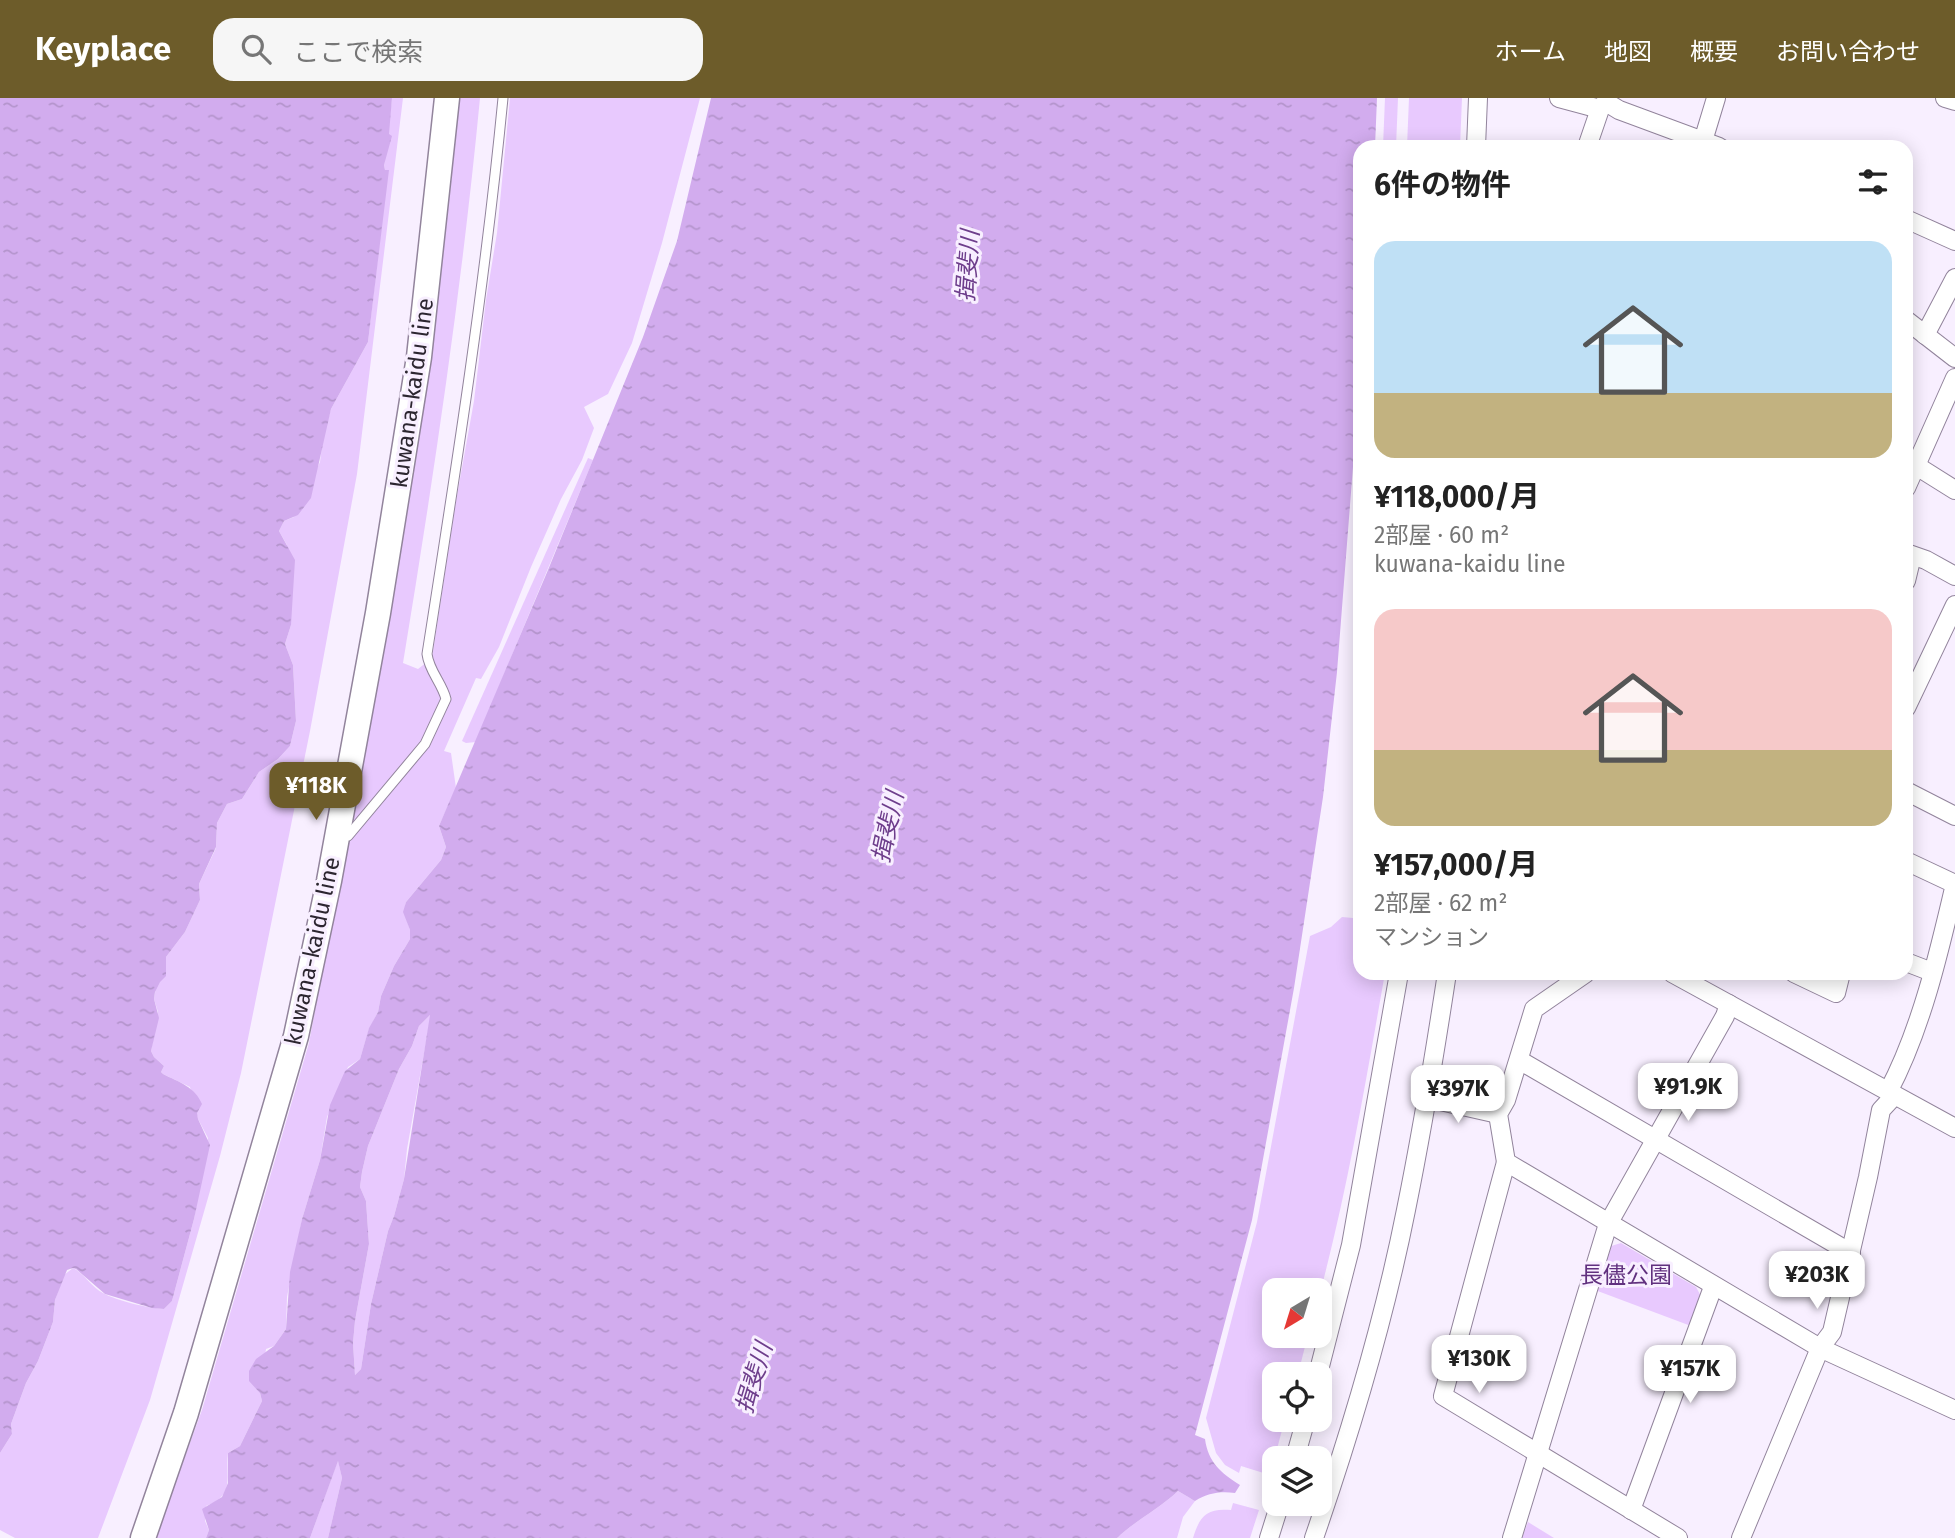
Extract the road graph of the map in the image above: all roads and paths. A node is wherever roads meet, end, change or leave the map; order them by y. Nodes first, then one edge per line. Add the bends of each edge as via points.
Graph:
1 (447, 98) edge
2 (503, 98) edge
3 (1478, 98) edge
4 (1559, 98) edge
5 (1716, 98) edge
6 (1945, 98) edge
7 (1955, 101) edge
8 (1604, 103) edge
9 (1477, 128) junction
10 (1476, 140) edge
11 (1488, 140) edge
12 (1590, 140) edge
13 (1700, 140) edge
14 (1711, 140) edge
15 (1913, 222) edge
16 (1955, 241) edge
17 (1955, 278) edge
18 (1913, 326) edge
19 (1925, 335) junction
20 (1955, 358) edge
21 (1955, 378) edge
22 (1915, 465) junction
23 (1913, 470) edge
24 (1955, 489) edge
25 (1913, 556) edge
26 (1955, 576) edge
27 (1955, 605) edge
28 (1913, 693) edge
29 (1913, 795) edge
30 (1955, 816) edge
31 (337, 836) junction
32 (1913, 864) edge
33 (1950, 928) edge
34 (1913, 965) edge
35 (1932, 972) junction
36 (1398, 980) edge
37 (1446, 980) edge
38 (1576, 980) edge
39 (1685, 980) edge
40 (1809, 980) edge
41 (1839, 980) edge
42 (1729, 1004) junction
43 (1519, 1060) junction
44 (1891, 1094) junction
45 (1427, 1098) junction
46 (1498, 1114) junction
47 (1955, 1128) edge
48 (1657, 1140) junction
49 (1506, 1162) junction
50 (1608, 1224) junction
51 (1851, 1253) junction
52 (1713, 1287) junction
53 (1820, 1349) junction
54 (1321, 1362) edge
55 (1955, 1410) edge
56 (1538, 1454) junction
57 (1631, 1510) junction
58 (1276, 1516) edge
59 (143, 1538) edge
60 (1269, 1538) edge
61 (1314, 1538) edge
62 (1511, 1538) edge
63 (1678, 1538) edge
64 (1741, 1538) edge

1 - 31 main road, kuwana-kaidu line via 419,357
2 - 31 lane via 467,402 427,654 446,699 425,744 348,836
3 - 9 street
4 - 8 street
5 - 14 street
6 - 7 street
8 - 12 street
8 - 13 street
9 - 10 street
9 - 11 street
15 - 16 street
17 - 19 street
18 - 19 street
19 - 20 street
21 - 22 street
22 - 23 street
22 - 24 street
25 - 26 street
27 - 28 street
29 - 30 street
31 - 59 main road, kuwana-kaidu line via 296,1036 186,1413
32 - 33 street via 1955,884
33 - 35 street
34 - 35 street
35 - 44 street
36 - 54 street via 1351,1245
37 - 45 street
38 - 43 street via 1534,1009
39 - 42 street
40 - 41 street via 1836,993
42 - 44 street
42 - 48 street
43 - 46 street
43 - 48 street
44 - 47 street
44 - 51 street via 1881,1110
45 - 46 street
45 - 61 street via 1382,1308
46 - 49 street
48 - 50 street
48 - 51 street
49 - 50 street
49 - 56 street via 1443,1396
50 - 52 street
50 - 56 street
51 - 53 street via 1832,1332
52 - 53 street
52 - 57 street
53 - 55 street
53 - 64 street
56 - 57 street
56 - 62 street
57 - 63 street
58 - 60 street

